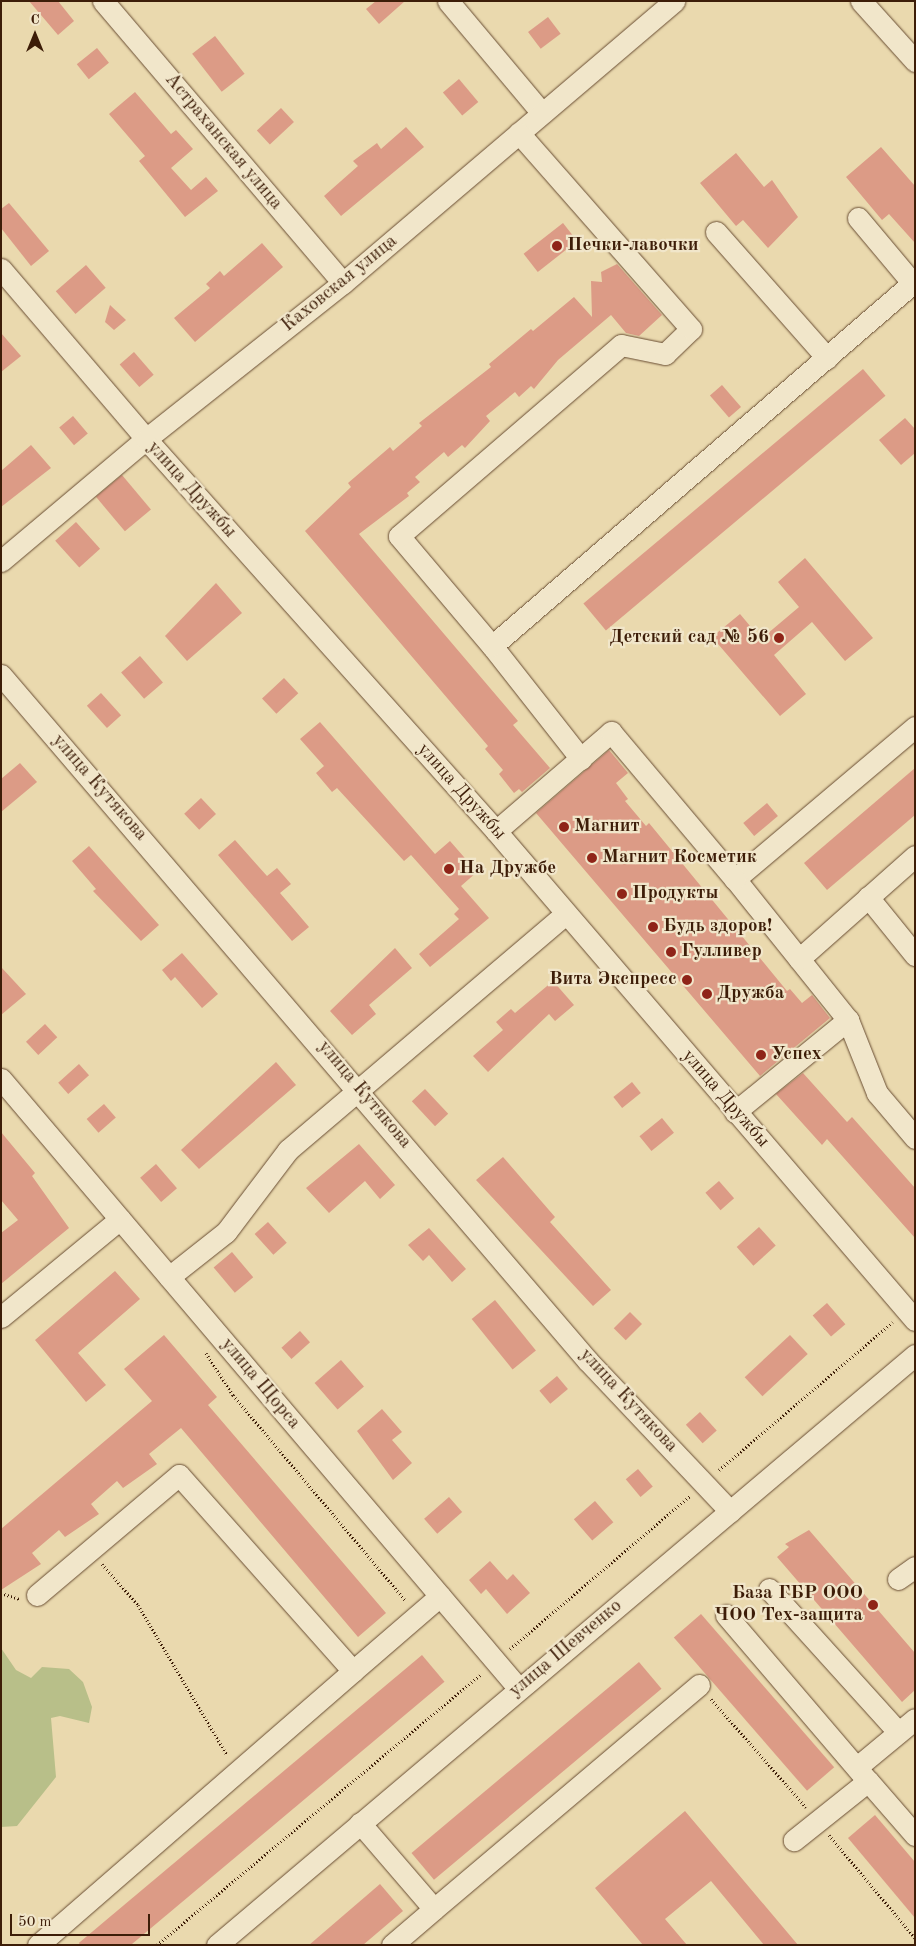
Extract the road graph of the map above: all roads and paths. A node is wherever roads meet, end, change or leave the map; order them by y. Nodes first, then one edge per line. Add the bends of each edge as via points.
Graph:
1 (103, 1) edge
2 (448, 1) edge
3 (674, 1) edge
4 (861, 1) edge
5 (915, 61) edge
6 (542, 114) junction
7 (519, 133) junction
8 (858, 218) dead end
9 (716, 232) dead end
10 (1, 269) edge
11 (342, 283) junction
12 (914, 284) edge
13 (826, 358) junction
14 (146, 439) junction
15 (1, 561) edge
16 (492, 646) junction
17 (1, 675) edge
18 (915, 727) edge
19 (581, 760) junction
20 (496, 831) junction
21 (915, 856) edge
22 (735, 879) junction
23 (868, 898) junction
24 (566, 913) junction
25 (915, 955) edge
26 (799, 959) junction
27 (848, 1020) junction
28 (1, 1079) edge
29 (360, 1089) junction
30 (735, 1112) junction
31 (915, 1138) edge
32 (120, 1219) junction
33 (169, 1276) junction
34 (911, 1315) edge
35 (1, 1317) edge
36 (915, 1355) edge
37 (704, 1483) junction
38 (730, 1511) junction
39 (90, 1550) junction
40 (770, 1589) dead end
41 (36, 1595) dead end
42 (440, 1596) junction
43 (726, 1615) dead end
44 (496, 1662) junction
45 (353, 1671) junction
46 (699, 1685) joint
47 (519, 1689) junction
48 (915, 1719) edge
49 (898, 1732) junction
50 (237, 1772) junction
51 (862, 1774) junction
52 (818, 1821) junction
53 (360, 1823) junction
54 (915, 1835) edge
55 (794, 1840) dead end
56 (434, 1910) junction
57 (915, 1938) edge
58 (38, 1945) edge
59 (157, 1945) edge
60 (217, 1945) edge
61 (392, 1945) edge

1 - 11 street, Астраханская улица
2 - 6 street
3 - 6 street, Каховская улица
4 - 5 street
6 - 7 street, Каховская улица
7 - 11 street, Каховская улица
7 - 16 street via 691,329 665,354 621,345 399,536
8 - 12 street
9 - 13 street
10 - 14 street, улица Дружбы
11 - 14 street, Каховская улица
12 - 13 street
13 - 16 street
14 - 15 street, Каховская улица
14 - 20 street, улица Дружбы
16 - 19 street
17 - 29 street, улица Кутякова
18 - 22 street
19 - 20 street
19 - 22 street via 611,732
20 - 24 street, улица Дружбы
21 - 23 street
22 - 26 street
23 - 25 street
23 - 26 street
24 - 29 street
24 - 30 street, улица Дружбы
26 - 27 street
27 - 30 street
27 - 31 street via 877,1093
28 - 32 street, улица Щорса
29 - 33 street via 288,1150 226,1232
29 - 37 street, улица Кутякова via 588,1360
30 - 34 street, улица Дружбы
32 - 33 street, улица Щорса
32 - 35 street
33 - 42 street, улица Щорса
34 - 37 path
36 - 38 street, улица Шевченко
37 - 38 street, улица Кутякова
37 - 44 path
38 - 47 street, улица Шевченко
39 - 41 street
39 - 45 street via 179,1476
39 - 50 path via 138,1605
40 - 49 street
42 - 44 street, улица Щорса
42 - 45 street
43 - 51 street
44 - 47 street, улица Щорса
44 - 59 path
45 - 50 street
46 - 52 path
46 - 56 street
47 - 53 street, улица Шевченко
48 - 49 street
49 - 51 street
50 - 58 street
51 - 52 street
51 - 54 street
52 - 55 street
52 - 57 path
53 - 56 street
53 - 60 street, улица Шевченко
56 - 61 street

